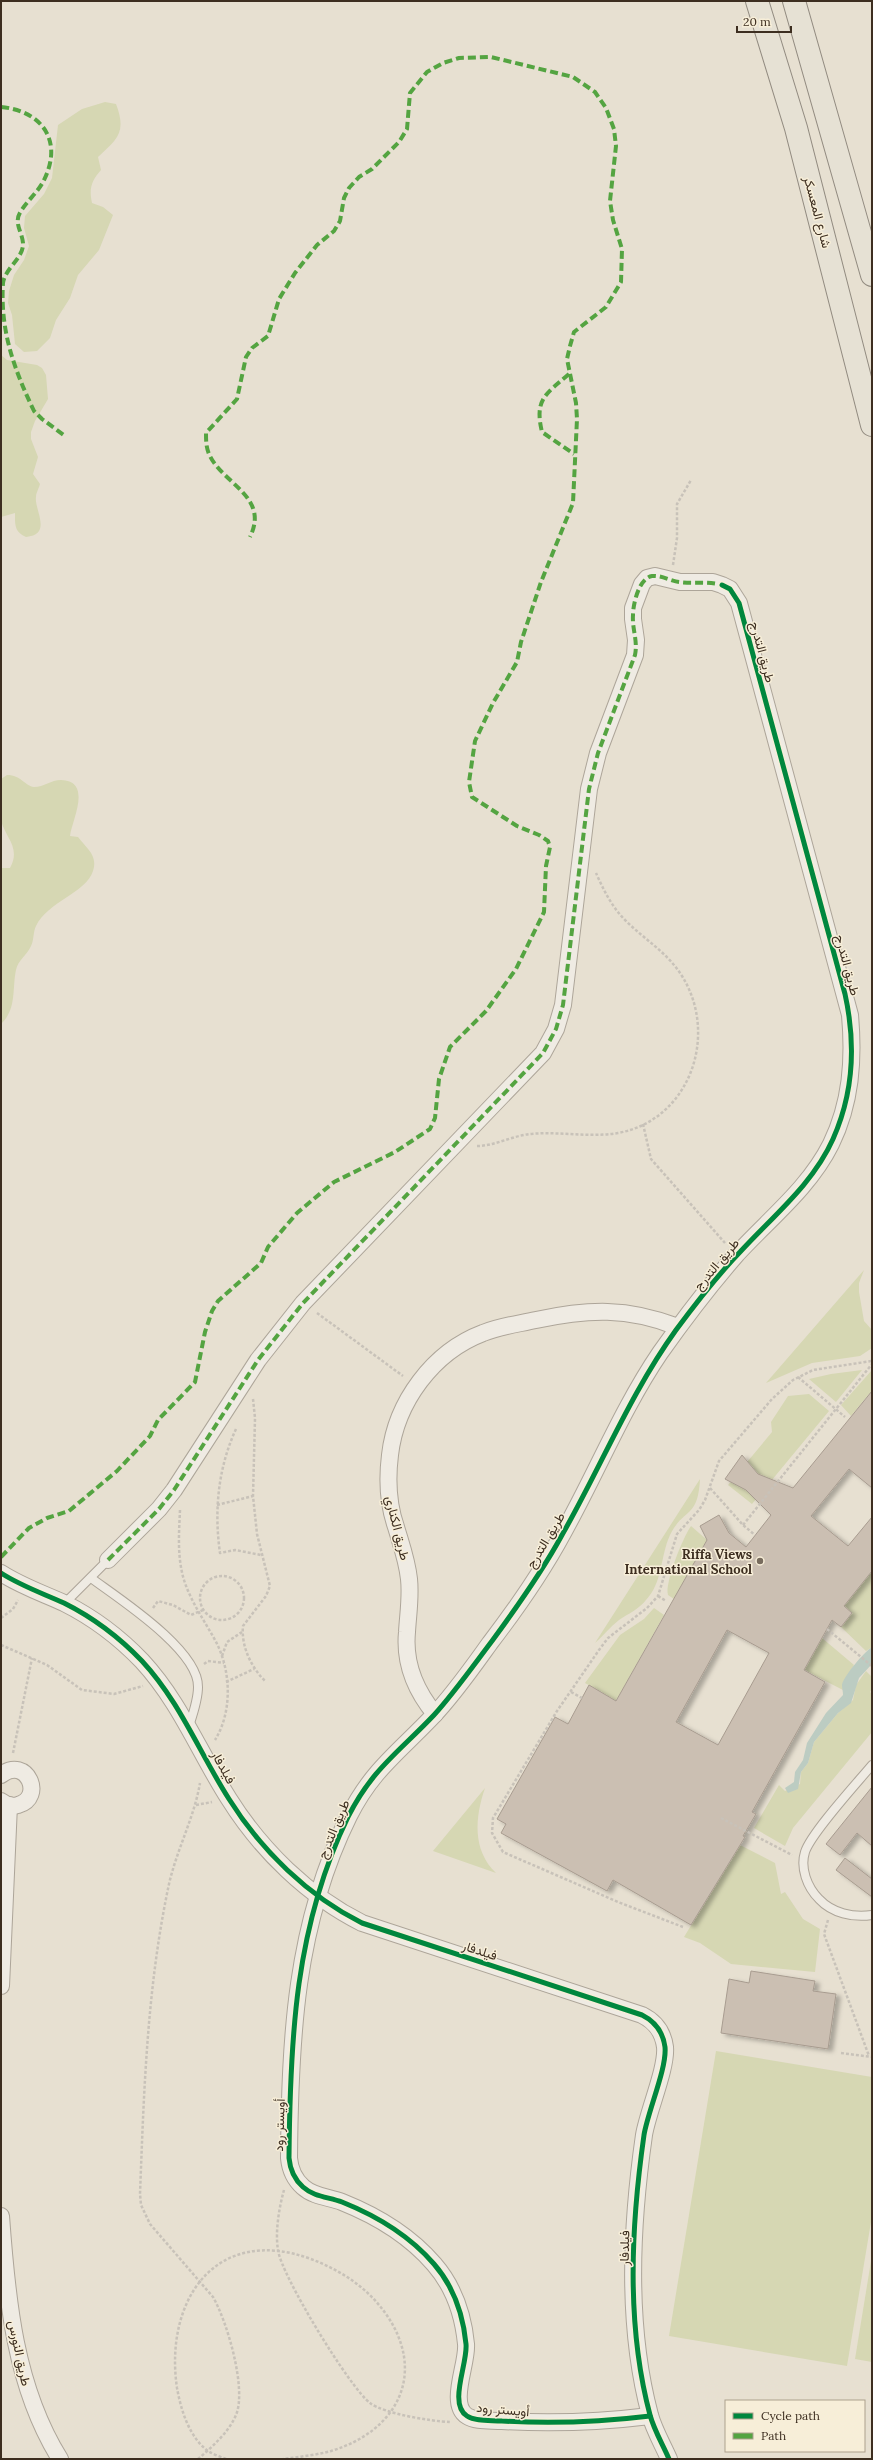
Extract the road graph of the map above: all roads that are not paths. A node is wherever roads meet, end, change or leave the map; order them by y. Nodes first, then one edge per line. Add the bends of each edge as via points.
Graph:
1 (757, 1) edge
2 (794, 1) edge
3 (872, 275) edge
4 (872, 425) edge
5 (678, 1327) junction
6 (108, 1560) joint
7 (1, 1573) edge
8 (91, 1578) junction
9 (64, 1604) junction
10 (435, 1714) junction
11 (189, 1726) junction
12 (872, 1765) edge
13 (5, 1772) edge
14 (5, 1803) edge
15 (317, 1896) junction
16 (872, 1915) edge
17 (1, 1986) edge
18 (1, 2216) edge
19 (650, 2416) junction
20 (60, 2459) edge
21 (669, 2459) edge

1 - 4 main road, شارع المعسكر via 796,128
2 - 3 main road
5 - 6 street, طريق التدرج via 736,1255 798,1192 822,1162 845,1108 852,1058 850,1015 845,994 739,603 730,589 713,582 670,580 655,576 647,578 642,584 633,608 635,655 598,753 589,789 563,1005 556,1029 535,1064 303,1303 246,1377 174,1490 159,1509
5 - 10 street, طريق التدرج via 638,1389 558,1543 498,1632
5 - 10 street, طريق الكناري via 648,1317 610,1311 568,1313 498,1328 473,1337 454,1348 440,1359 416,1386 399,1418 394,1435 390,1454 389,1491 409,1580 410,1599 406,1634 409,1665 419,1691
6 - 8 lane
7 - 9 street, فيلدفار via 24,1587
8 - 9 lane
8 - 11 lane via 145,1617 167,1637 194,1672 198,1688
9 - 11 street, فيلدفار via 112,1634 142,1661 159,1681
10 - 15 street, طريق التدرج via 384,1762 361,1793 340,1834
11 - 15 street, فيلدفار via 229,1799 255,1834 297,1881
12 - 16 lane via 808,1843 803,1860 807,1883 822,1903 838,1912 854,1916
13 - 14 street via 24,1773 31,1787 26,1801 17,1805
14 - 17 street
15 - 19 street, فيلدفار via 362,1924 642,2015 658,2026 663,2037 664,2064 647,2115 636,2195 637,2339
15 - 19 street, أويستر رود via 294,2009 289,2158 292,2173 303,2188 311,2193 360,2209 396,2230 428,2257 442,2274 458,2303 464,2327 466,2364 458,2403 468,2417 526,2422 571,2422
18 - 20 street, طريق النورس via 14,2328 24,2378 41,2426
19 - 21 street, فيلدفار

